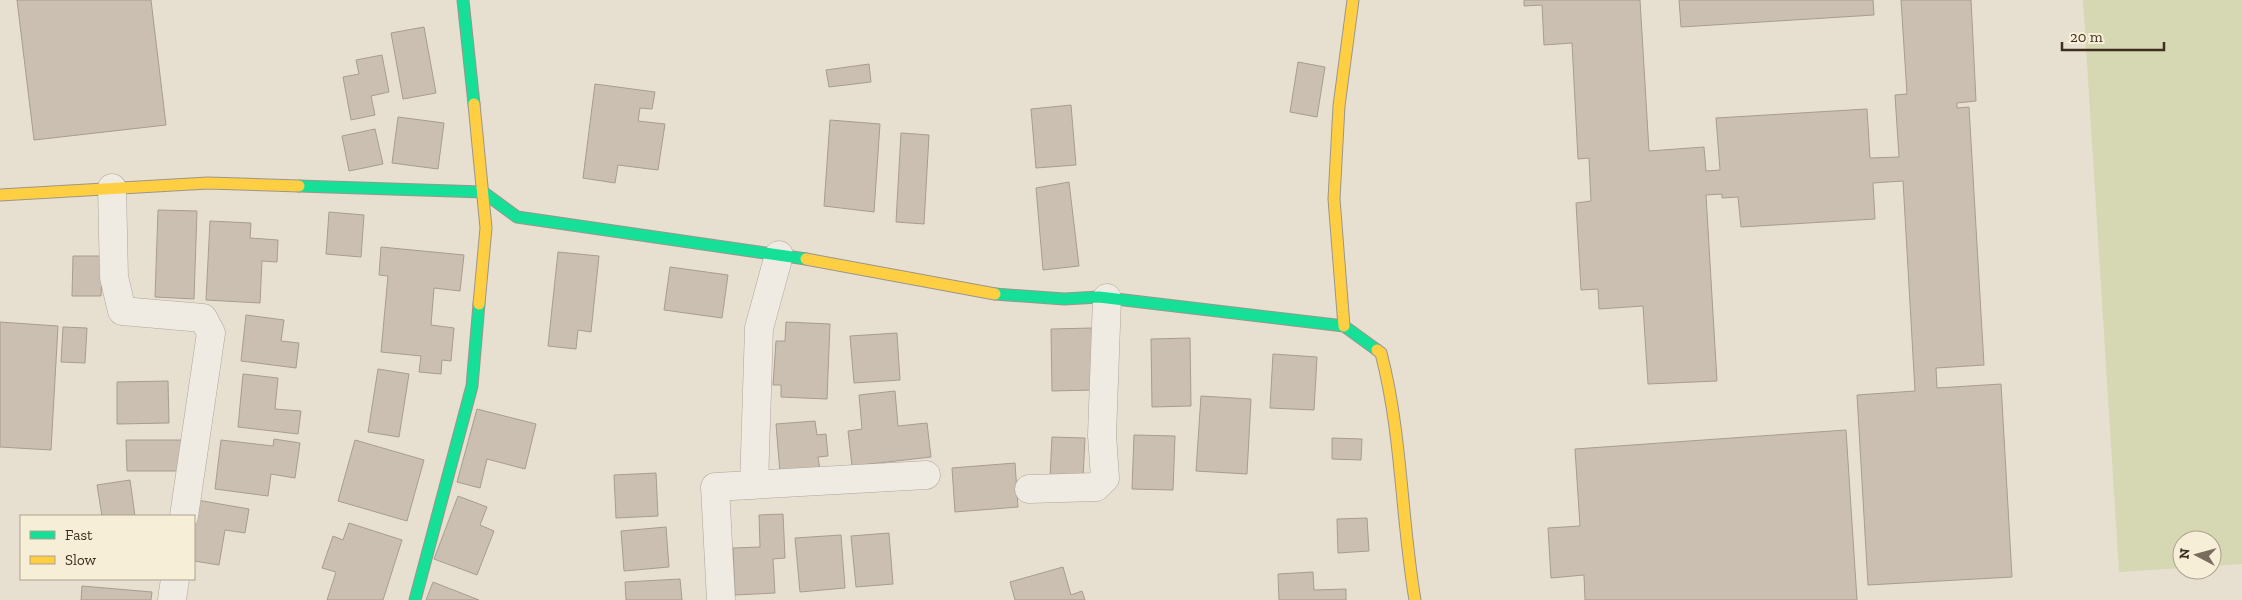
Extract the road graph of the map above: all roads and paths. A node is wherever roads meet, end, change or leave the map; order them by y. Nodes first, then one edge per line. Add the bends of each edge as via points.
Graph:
1 (464, 0) edge
2 (1353, 0) edge
3 (112, 188) junction
4 (483, 192) junction
5 (0, 195) edge
6 (779, 255) junction
7 (1107, 298) junction
8 (1344, 326) junction
9 (926, 475) dead end
10 (754, 485) junction
11 (1029, 489) dead end
12 (184, 515) edge
13 (175, 580) edge
14 (172, 600) edge
15 (415, 600) edge
16 (721, 600) edge
17 (1415, 600) edge

1 - 4 street
2 - 8 street via 1339,106 1334,199
3 - 4 street via 208,183
3 - 5 street
3 - 12 street via 114,276 122,311 203,318 211,334
4 - 6 street via 517,218
4 - 15 street via 486,228 472,386
6 - 7 street via 1002,297
6 - 10 street via 759,328
7 - 8 street
7 - 11 street via 1102,435 1105,478 1096,487
8 - 17 street via 1381,353 1391,390 1408,565
9 - 10 street
10 - 16 street via 715,487
13 - 14 street

